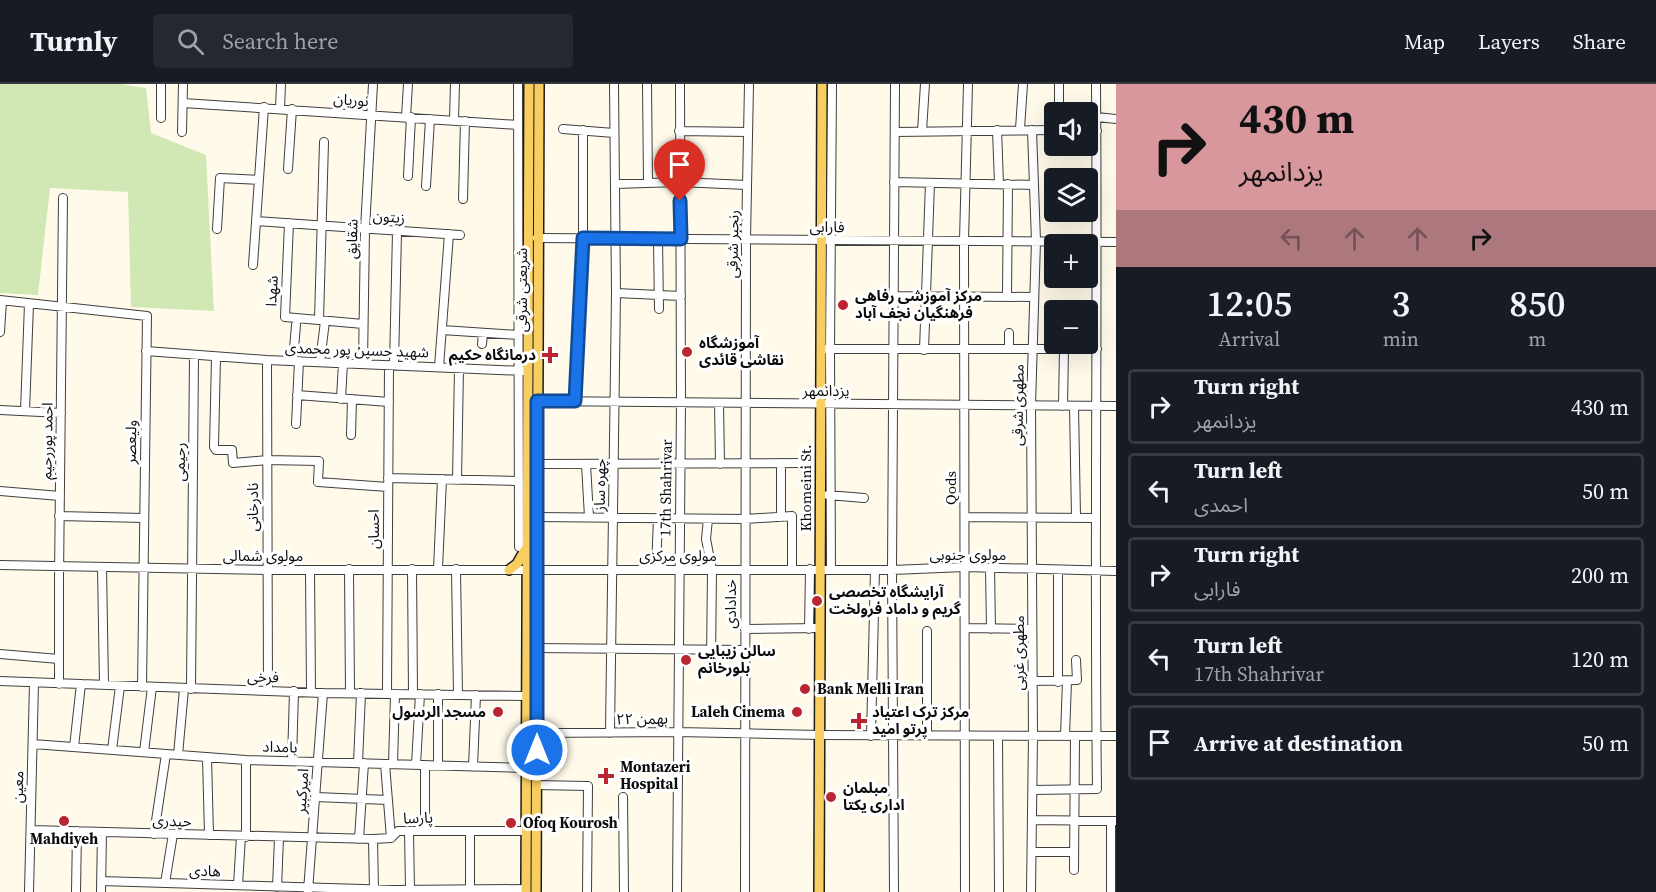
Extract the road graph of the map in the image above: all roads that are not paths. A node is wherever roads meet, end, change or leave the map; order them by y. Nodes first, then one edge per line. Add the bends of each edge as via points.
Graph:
1 (161, 84) edge
2 (183, 84) edge
3 (281, 84) edge
4 (373, 84) edge
5 (408, 84) edge
6 (455, 84) edge
7 (518, 84) edge
8 (529, 84) edge
9 (539, 84) edge
10 (614, 84) edge
11 (648, 84) edge
12 (680, 84) edge
13 (749, 84) edge
14 (822, 84) edge
15 (832, 84) edge
16 (895, 84) edge
17 (925, 84) edge
18 (968, 84) edge
19 (1023, 84) edge
20 (1059, 84) edge
21 (1096, 84) edge
22 (1059, 102) edge
23 (1097, 102) edge
24 (183, 103) junction
25 (264, 108) junction
26 (280, 109) junction
27 (292, 109) junction
28 (370, 115) junction
29 (409, 117) junction
30 (1098, 117) edge
31 (161, 118) dead end
32 (430, 118) junction
33 (1116, 119) edge
34 (454, 120) junction
35 (465, 121) junction
36 (518, 125) junction
37 (563, 129) dead end
38 (1020, 129) junction
39 (583, 130) junction
40 (967, 130) junction
41 (997, 130) junction
42 (1032, 130) junction
43 (1044, 130) edge
44 (680, 131) junction
45 (922, 131) junction
46 (182, 132) dead end
47 (748, 132) junction
48 (895, 132) junction
49 (614, 133) junction
50 (324, 142) dead end
51 (1097, 156) edge
52 (288, 169) dead end
53 (408, 176) dead end
54 (259, 180) junction
55 (679, 182) junction
56 (894, 182) junction
57 (615, 183) junction
58 (648, 183) junction
59 (930, 183) junction
60 (966, 183) junction
61 (1003, 184) junction
62 (747, 185) junction
63 (1034, 185) junction
64 (426, 186) dead end
65 (63, 198) dead end
66 (463, 199) dead end
67 (256, 221) junction
68 (290, 223) junction
69 (322, 226) junction
70 (217, 229) dead end
71 (365, 229) junction
72 (398, 232) junction
73 (449, 234) junction
74 (1098, 234) edge
75 (460, 235) dead end
76 (537, 238) junction
77 (583, 238) junction
78 (616, 238) junction
79 (658, 239) junction
80 (681, 239) junction
81 (746, 239) junction
82 (826, 240) junction
83 (894, 241) junction
84 (928, 241) junction
85 (964, 241) junction
86 (1008, 241) junction
87 (1036, 241) junction
88 (1044, 241) edge
89 (1098, 242) edge
90 (1116, 242) edge
91 (253, 265) dead end
92 (616, 293) junction
93 (659, 295) junction
94 (681, 296) junction
95 (894, 296) junction
96 (926, 296) junction
97 (964, 297) junction
98 (1007, 297) junction
99 (1034, 297) junction
100 (1, 300) edge
101 (29, 304) junction
102 (62, 308) junction
103 (660, 309) dead end
104 (322, 321) junction
105 (363, 324) junction
106 (296, 326) dead end
107 (442, 330) junction
108 (0, 332) edge
109 (483, 333) junction
110 (1009, 333) dead end
111 (518, 336) junction
112 (482, 344) dead end
113 (826, 349) junction
114 (1009, 349) junction
115 (1033, 349) junction
116 (1044, 349) edge
117 (924, 350) junction
118 (965, 350) junction
119 (146, 351) junction
120 (893, 351) junction
121 (1064, 354) edge
122 (1097, 354) edge
123 (194, 356) junction
124 (216, 357) junction
125 (267, 360) junction
126 (296, 361) junction
127 (320, 362) junction
128 (343, 363) junction
129 (363, 364) junction
130 (391, 365) junction
131 (439, 367) junction
132 (459, 368) junction
133 (523, 371) junction
134 (297, 395) junction
135 (341, 399) junction
136 (352, 399) junction
137 (537, 401) junction
138 (575, 401) junction
139 (615, 401) junction
140 (389, 402) junction
141 (681, 403) junction
142 (719, 403) junction
143 (746, 404) junction
144 (826, 404) junction
145 (893, 404) junction
146 (965, 404) junction
147 (1031, 405) junction
148 (1063, 406) junction
149 (1074, 406) junction
150 (1096, 406) junction
151 (1116, 406) edge
152 (0, 410) edge
153 (25, 411) junction
154 (61, 413) junction
155 (296, 424) dead end
156 (351, 435) dead end
157 (267, 460) junction
158 (782, 463) junction
159 (806, 463) dead end
160 (536, 464) junction
161 (586, 464) junction
162 (614, 464) junction
163 (680, 464) junction
164 (720, 464) junction
165 (745, 464) junction
166 (388, 478) junction
167 (442, 479) junction
168 (457, 480) junction
169 (518, 482) junction
170 (388, 487) junction
171 (0, 491) edge
172 (826, 495) junction
173 (60, 496) junction
174 (864, 498) dead end
175 (522, 507) junction
176 (59, 516) junction
177 (536, 517) junction
178 (589, 517) junction
179 (781, 517) junction
180 (965, 517) junction
181 (1032, 517) junction
182 (1076, 517) junction
183 (144, 518) junction
184 (613, 518) junction
185 (658, 518) junction
186 (1095, 518) junction
187 (679, 519) junction
188 (708, 519) junction
189 (745, 519) junction
190 (531, 534) junction
191 (523, 546) junction
192 (0, 565) edge
193 (59, 566) junction
194 (102, 567) junction
195 (143, 567) junction
196 (965, 567) junction
197 (193, 568) junction
198 (990, 568) junction
199 (349, 569) junction
200 (388, 569) junction
201 (412, 569) junction
202 (438, 569) junction
203 (456, 569) junction
204 (612, 569) junction
205 (792, 569) junction
206 (810, 569) junction
207 (820, 569) junction
208 (1032, 569) junction
209 (267, 570) junction
210 (310, 570) junction
211 (509, 570) junction
212 (531, 570) junction
213 (656, 570) junction
214 (678, 570) junction
215 (712, 570) junction
216 (745, 570) junction
217 (831, 570) junction
218 (875, 570) junction
219 (892, 570) junction
220 (1058, 570) junction
221 (1095, 571) junction
222 (1116, 571) edge
223 (531, 615) junction
224 (820, 628) junction
225 (965, 628) junction
226 (745, 629) junction
227 (808, 629) junction
228 (991, 629) junction
229 (1032, 629) junction
230 (927, 631) dead end
231 (536, 648) junction
232 (678, 648) junction
233 (611, 649) junction
234 (711, 649) junction
235 (745, 650) junction
236 (0, 654) edge
237 (59, 660) junction
238 (1076, 660) dead end
239 (711, 661) dead end
240 (0, 681) edge
241 (1033, 681) junction
242 (1067, 681) junction
243 (1058, 682) junction
244 (34, 683) junction
245 (59, 684) junction
246 (81, 684) junction
247 (104, 685) junction
248 (120, 686) junction
249 (142, 687) junction
250 (152, 687) junction
251 (188, 689) junction
252 (268, 690) junction
253 (294, 691) junction
254 (311, 692) junction
255 (323, 693) junction
256 (350, 693) junction
257 (361, 693) junction
258 (391, 694) junction
259 (416, 694) junction
260 (438, 694) junction
261 (458, 694) junction
262 (476, 695) junction
263 (526, 696) junction
264 (678, 732) junction
265 (537, 733) junction
266 (610, 733) junction
267 (745, 733) junction
268 (820, 735) junction
269 (871, 736) junction
270 (892, 736) junction
271 (927, 736) junction
272 (965, 736) junction
273 (998, 736) junction
274 (1033, 736) junction
275 (1065, 736) junction
276 (1075, 736) junction
277 (1097, 736) junction
278 (1116, 736) edge
279 (33, 744) junction
280 (74, 747) junction
281 (112, 750) junction
282 (144, 752) junction
283 (166, 754) junction
284 (178, 755) junction
285 (207, 757) junction
286 (246, 760) junction
287 (292, 761) junction
288 (318, 762) junction
289 (361, 763) junction
290 (389, 764) junction
291 (421, 765) junction
292 (438, 765) junction
293 (473, 767) junction
294 (526, 768) junction
295 (536, 785) junction
296 (1075, 789) junction
297 (1033, 790) junction
298 (316, 797) junction
299 (623, 797) dead end
300 (361, 799) junction
301 (388, 800) junction
302 (1032, 820) junction
303 (1113, 821) edge
304 (1075, 822) junction
305 (31, 830) junction
306 (77, 831) junction
307 (409, 831) junction
308 (425, 831) junction
309 (470, 831) junction
310 (526, 831) junction
311 (102, 832) junction
312 (154, 834) junction
313 (172, 834) junction
314 (209, 836) junction
315 (244, 836) junction
316 (279, 838) junction
317 (391, 838) junction
318 (313, 839) junction
319 (358, 839) junction
320 (373, 839) junction
321 (1032, 852) junction
322 (1074, 852) junction
323 (1074, 870) dead end
324 (101, 881) junction
325 (165, 883) junction
326 (238, 885) junction
327 (277, 887) junction
328 (259, 889) edge
329 (308, 890) edge
330 (374, 890) junction
331 (410, 890) junction
332 (470, 890) junction
333 (359, 891) edge
334 (400, 891) edge
335 (421, 891) edge
336 (529, 891) edge
337 (29, 892) edge
338 (76, 892) edge
339 (101, 892) edge
340 (587, 892) edge
341 (624, 892) edge
342 (677, 892) edge
343 (745, 892) edge
344 (819, 892) edge
345 (894, 892) edge
346 (964, 892) edge
347 (999, 892) edge
348 (1031, 892) edge
349 (1111, 892) edge

1 - 31 street
2 - 24 street
3 - 26 street
4 - 28 street, شقایق
5 - 29 street
6 - 34 street
7 - 36 street, شریعتی شرقی
8 - 133 main road, شریعتی شرقی
9 - 76 main road, شریعتی شرقی
10 - 49 street, چهره ساز
11 - 58 street
12 - 44 street, 17th Shahrivar
13 - 47 street, رنجبر شرقی
14 - 82 main road, Khomeini St.
15 - 82 street
16 - 48 street
17 - 45 street
18 - 40 street, Qods
19 - 38 street
20 - 22 street
21 - 23 street
24 - 25 street, نوریان
24 - 46 street
25 - 26 street, نوریان
25 - 54 street
26 - 27 street, نوریان
27 - 28 street, نوریان
27 - 52 street
28 - 29 street, نوریان
28 - 71 street, شقایق
29 - 32 street, نوریان
29 - 53 street
30 - 33 street
32 - 34 street, نوریان
32 - 64 street
34 - 35 street, نوریان
35 - 36 street, نوریان
35 - 66 street
36 - 111 street, شریعتی شرقی
37 - 39 street
38 - 41 street
38 - 42 street
39 - 49 street
39 - 77 street
40 - 41 street
40 - 45 street
40 - 60 street, Qods
41 - 61 street
42 - 43 street
42 - 63 street, مطهری شرقی
44 - 47 street
44 - 55 street, 17th Shahrivar
45 - 48 street
47 - 62 street, رنجبر شرقی
48 - 56 street
49 - 57 street, چهره ساز
50 - 69 street
51 - 74 street
54 - 67 street
54 - 70 street via 220,178
55 - 58 street
55 - 62 street
55 - 80 street, 17th Shahrivar
56 - 59 street
56 - 83 street
57 - 58 street
57 - 78 street, چهره ساز
59 - 60 street
59 - 84 street
60 - 61 street
60 - 85 street, Qods
61 - 63 street
61 - 86 street
62 - 81 street, رنجبر شرقی
63 - 87 street, مطهری شرقی
65 - 102 street, احمد پوررحیم
67 - 68 street, زیتون
67 - 91 street
68 - 69 street, زیتون
68 - 104 street, شهدا via 285,317
69 - 71 street, زیتون
69 - 104 street
71 - 72 street, زیتون
71 - 105 street, شقایق
72 - 73 street, زیتون
72 - 130 street, احسان
73 - 75 street, زیتون
73 - 107 street
76 - 77 street, فارابی
76 - 137 main road, شریعتی شرقی
77 - 78 street, فارابی
77 - 138 street
78 - 79 street, فارابی
78 - 92 street, چهره ساز
79 - 80 street, فارابی
79 - 93 street
80 - 81 street, فارابی
80 - 94 street, 17th Shahrivar
81 - 82 street, فارابی
81 - 143 street, رنجبر شرقی
82 - 83 street, فارابی
82 - 113 main road, Khomeini St.
83 - 84 street, فارابی
83 - 95 street
84 - 85 street, فارابی
84 - 96 street
85 - 86 street, فارابی
85 - 97 street, Qods
86 - 87 street, فارابی
86 - 98 street
87 - 88 street, فارابی
87 - 99 street, مطهری شرقی
89 - 90 street, فارابی
92 - 93 street
92 - 139 street, چهره ساز
93 - 94 street
93 - 103 street
94 - 141 street, 17th Shahrivar
95 - 96 street
95 - 120 street
96 - 97 street
96 - 117 street
97 - 98 street
97 - 118 street, Qods
98 - 99 street
99 - 115 street, مطهری شرقی
100 - 101 street
100 - 108 street
101 - 102 street
101 - 153 street
102 - 119 street, ولیعصر via 147,316
102 - 154 street, احمد پوررحیم
104 - 105 street, شهدا
104 - 127 street
105 - 129 street, شقایق
106 - 126 street
107 - 109 street
107 - 131 street
109 - 111 street
109 - 112 street
110 - 114 street
111 - 133 street, شریعتی شرقی
113 - 120 street
113 - 144 main road, Khomeini St.
114 - 115 street
114 - 118 street
115 - 116 street
115 - 147 street, مطهری شرقی
117 - 118 street
117 - 120 street
118 - 146 street, Qods
119 - 123 street, شهید حسین پور محمدی
119 - 183 street, ولیعصر
120 - 145 street
121 - 148 street
122 - 150 street
123 - 124 street, شهید حسین پور محمدی
123 - 197 street, رحیمی
124 - 125 street, شهید حسین پور محمدی
124 - 157 street via 214,447 232,450 233,463
125 - 126 street, شهید حسین پور محمدی
125 - 157 street, نادرخانی
126 - 127 street, شهید حسین پور محمدی
126 - 134 street
127 - 128 street, شهید حسین پور محمدی
128 - 129 street, شهید حسین پور محمدی
128 - 135 street
129 - 130 street, شهید حسین پور محمدی
130 - 131 street, شهید حسین پور محمدی
130 - 140 street, احسان
131 - 132 street, شهید حسین پور محمدی
132 - 133 street, شهید حسین پور محمدی
132 - 168 street
133 - 169 street, شریعتی شرقی
133 - 175 main road, شریعتی شرقی
134 - 135 street
134 - 155 street
135 - 136 street
136 - 140 street
136 - 156 street
137 - 138 street, یزدانمهر
137 - 160 main road, شریعتی شرقی
138 - 139 street, یزدانمهر
139 - 141 street, یزدانمهر
139 - 162 street, چهره ساز
140 - 166 street, احسان
141 - 142 street, یزدانمهر
141 - 163 street, 17th Shahrivar
142 - 143 street, یزدانمهر
142 - 164 street
143 - 144 street, یزدانمهر
143 - 165 street, خدادادی
144 - 145 street, یزدانمهر
144 - 172 main road, Khomeini St.
145 - 146 street, یزدانمهر
145 - 219 street
146 - 147 street, یزدانمهر
146 - 180 street, Qods
147 - 148 street, یزدانمهر
147 - 181 street, مطهری شرقی
148 - 149 street, یزدانمهر
149 - 150 street, یزدانمهر
149 - 182 street
150 - 151 street, یزدانمهر
150 - 186 street
152 - 153 street
153 - 154 street
154 - 173 street, احمد پوررحیم
157 - 170 street via 319,461 318,483
157 - 209 street, نادرخانی
158 - 159 street
158 - 165 street
158 - 179 street
160 - 161 street
160 - 177 main road, شریعتی شرقی
161 - 162 street
161 - 178 street
162 - 163 street
162 - 184 street, چهره ساز
163 - 164 street
163 - 187 street, 17th Shahrivar
164 - 165 street
165 - 189 street, خدادادی
166 - 167 street
166 - 170 street, احسان
167 - 168 street
167 - 202 street
168 - 169 street
169 - 175 street, شریعتی شرقی
170 - 200 street, احسان
171 - 173 street
172 - 174 street
172 - 207 main road, Khomeini St.
172 - 217 street
173 - 176 street, احمد پوررحیم
175 - 190 main road, شریعتی شرقی
175 - 191 street
176 - 183 street
176 - 193 street, احمد پوررحیم
177 - 178 street
177 - 190 main road, شریعتی شرقی
178 - 184 street
179 - 189 street
179 - 205 street via 792,516
180 - 181 street
180 - 196 street, Qods
181 - 182 street
181 - 208 street, مطهری شرقی
182 - 186 street
183 - 195 street, ولیعصر
184 - 185 street
184 - 204 street, چهره ساز
185 - 187 street
185 - 213 street
186 - 221 street
187 - 188 street
187 - 214 street, 17th Shahrivar
188 - 189 street
188 - 215 street via 706,539
189 - 216 street, خدادادی
190 - 191 main road, شریعتی شرقی
190 - 212 main road, شریعتی شرقی
191 - 211 main road via 521,559
191 - 212 main road, شریعتی شرقی
192 - 193 street, مولوی شمالی
193 - 194 street, مولوی شمالی
193 - 237 street, احمد پوررحیم
194 - 195 street, مولوی شمالی
194 - 247 street
195 - 197 street, مولوی شمالی
195 - 249 street, ولیعصر
196 - 198 street, مولوی جنوبی
196 - 219 street, مولوی جنوبی
196 - 225 street, Qods
197 - 209 street, مولوی شمالی
197 - 251 street, رحیمی
198 - 208 street, مولوی جنوبی
198 - 228 street
199 - 200 street, مولوی شمالی
199 - 210 street, مولوی شمالی
199 - 256 street
200 - 201 street, مولوی شمالی
200 - 258 street, احسان
201 - 202 street, مولوی شمالی
201 - 259 street
202 - 203 street, مولوی شمالی
203 - 211 street, مولوی شمالی
203 - 261 street
204 - 212 street, مولوی مرکزی
204 - 213 street, مولوی مرکزی
204 - 233 street, چهره ساز
205 - 206 street, مولوی مرکزی
205 - 216 street, مولوی مرکزی
206 - 207 street, مولوی مرکزی
206 - 227 street
207 - 217 street, مولوی جنوبی
207 - 224 main road, Khomeini St.
208 - 220 street, مولوی جنوبی
208 - 229 street, مطهری غربی
209 - 210 street, مولوی شمالی
209 - 252 street, نادرخانی
210 - 254 street
211 - 212 street, مولوی شمالی
212 - 223 main road, شریعتی شرقی
213 - 214 street, مولوی مرکزی
214 - 215 street, مولوی مرکزی
214 - 232 street, 17th Shahrivar
215 - 216 street, مولوی مرکزی
215 - 234 street
216 - 226 street, خدادادی
217 - 218 street, مولوی جنوبی
218 - 219 street, مولوی جنوبی
218 - 269 street
219 - 270 street
220 - 221 street, مولوی جنوبی
220 - 243 street
221 - 222 street, مولوی جنوبی
221 - 277 street
223 - 231 main road, شریعتی شرقی
223 - 263 main road, شریعتی شرقی
224 - 227 street
224 - 268 main road, Khomeini St.
225 - 228 street
225 - 272 street, Qods
226 - 227 street
226 - 235 street, خدادادی
228 - 229 street
229 - 241 street, مطهری غربی
230 - 271 street
231 - 233 street
231 - 265 main road, شریعتی شرقی
232 - 233 street
232 - 234 street
232 - 264 street, 17th Shahrivar
233 - 266 street, چهره ساز
234 - 235 street
234 - 239 street
235 - 267 street, خدادادی
236 - 237 street
237 - 245 street, احمد پوررحیم
238 - 242 street via 1077,680
240 - 244 street, فرخی
241 - 243 street
241 - 274 street, مطهری غربی
242 - 243 street
242 - 275 street
244 - 245 street, فرخی
244 - 279 street, معین
245 - 246 street, فرخی
246 - 247 street, فرخی
246 - 280 street
247 - 248 street, فرخی
248 - 249 street, فرخی
248 - 281 street
249 - 250 street, فرخی
250 - 251 street, فرخی
250 - 282 street
251 - 252 street, فرخی
251 - 284 street, رحیمی
252 - 253 street, فرخی
253 - 254 street, فرخی
253 - 287 street
254 - 255 street, فرخی
255 - 256 street, فرخی
255 - 288 street, امیرکبیر
256 - 257 street, فرخی
257 - 258 street, فرخی
257 - 289 street
258 - 259 street, فرخی
258 - 290 street, احسان
259 - 260 street, فرخی
259 - 291 street
260 - 261 street, فرخی
260 - 292 street
261 - 262 street, فرخی
262 - 263 street, فرخی
262 - 293 street
263 - 294 main road, شریعتی شرقی
264 - 266 street, ۲۲ بهمن
264 - 267 street, ۲۲ بهمن
264 - 342 street, 17th Shahrivar
265 - 266 street, ۲۲ بهمن
265 - 295 main road, شریعتی شرقی
267 - 268 street, ۲۲ بهمن
267 - 343 street, خدادادی
268 - 269 street, ۲۲ بهمن
268 - 344 main road, Khomeini St.
269 - 270 street, ۲۲ بهمن
270 - 271 street, ۲۲ بهمن
270 - 345 street
271 - 272 street, ۲۲ بهمن
272 - 273 street, ۲۲ بهمن
272 - 346 street, Qods
273 - 274 street, ۲۲ بهمن
273 - 347 street
274 - 275 street, ۲۲ بهمن
274 - 297 street, مطهری غربی
275 - 276 street, ۲۲ بهمن
276 - 277 street, ۲۲ بهمن
276 - 296 street
277 - 278 street, ۲۲ بهمن
277 - 296 street via 1097,789
279 - 280 street, بامداد
279 - 305 street, معین
280 - 281 street, بامداد
281 - 282 street, بامداد
282 - 283 street, بامداد
283 - 284 street, بامداد
283 - 312 street
284 - 285 street, بامداد
285 - 286 street, بامداد
285 - 314 street
286 - 287 street, بامداد
286 - 315 street
287 - 288 street, بامداد
288 - 289 street, بامداد
288 - 298 street, امیرکبیر
289 - 290 street, بامداد
289 - 300 street
290 - 291 street, بامداد
290 - 301 street, احسان
291 - 292 street, بامداد
291 - 308 street
292 - 293 street, بامداد
293 - 294 street, بامداد
294 - 310 main road, شریعتی شرقی
295 - 336 main road, شریعتی شرقی
295 - 340 street via 588,786
296 - 297 street
296 - 304 street
297 - 302 street, مطهری غربی
298 - 300 street
298 - 318 street, امیرکبیر
299 - 341 street
300 - 301 street
300 - 319 street
301 - 317 street, احسان
302 - 304 street
302 - 321 street, مطهری غربی
303 - 304 street
303 - 349 street
304 - 322 street
305 - 306 street, حیدری
305 - 337 street, معین
306 - 311 street, حیدری
306 - 338 street
307 - 308 street, پارسا
307 - 317 street, پارسا via 398,831
307 - 331 street
308 - 309 street, پارسا
309 - 310 street, پارسا
309 - 332 street
310 - 336 main road, شریعتی شرقی
311 - 312 street, حیدری
311 - 324 street
312 - 313 street, حیدری
313 - 314 street, حیدری
313 - 325 street
314 - 315 street, حیدری
315 - 316 street, حیدری
315 - 326 street
316 - 318 street, حیدری
316 - 327 street
317 - 320 street, پارسا
318 - 319 street, پارسا
318 - 329 street, امیرکبیر
319 - 320 street, پارسا
320 - 330 street
321 - 322 street
321 - 348 street, مطهری غربی
322 - 323 street
324 - 325 street, هادی
324 - 339 street
325 - 326 street, هادی
326 - 328 street, هادی
327 - 328 street, هادی
327 - 329 street, هادی
329 - 333 street, هادی
330 - 333 street, هادی
330 - 334 street, هادی
331 - 334 street, هادی
331 - 335 street, هادی
332 - 335 street, هادی
332 - 336 street, هادی

